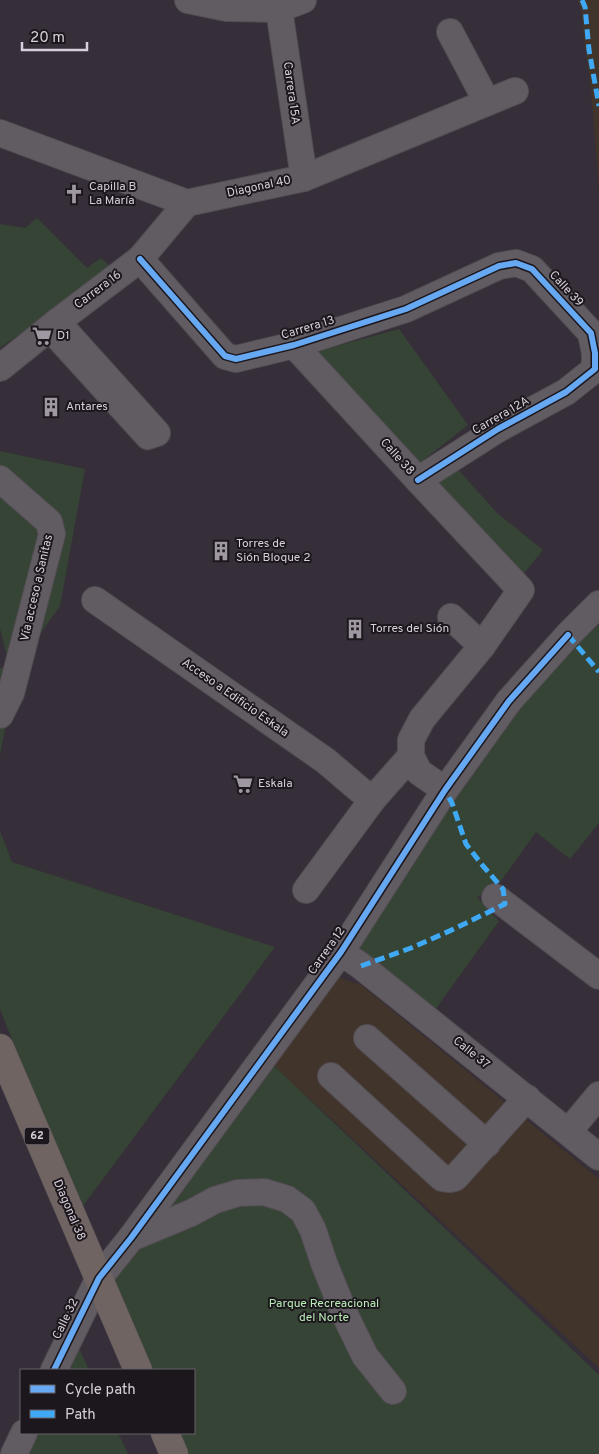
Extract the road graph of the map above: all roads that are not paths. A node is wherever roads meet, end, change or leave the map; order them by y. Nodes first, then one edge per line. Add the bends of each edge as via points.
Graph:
1 (188, 0) edge
2 (303, 0) edge
3 (279, 9) junction
4 (450, 32) dead end
5 (515, 91) dead end
6 (487, 102) junction
7 (0, 133) edge
8 (304, 178) junction
9 (187, 203) junction
10 (140, 259) junction
11 (516, 263) joint
12 (294, 345) junction
13 (0, 368) edge
14 (595, 369) joint
15 (0, 479) edge
16 (418, 480) junction
17 (95, 600) dead end
18 (599, 604) edge
19 (451, 617) dead end
20 (482, 646) junction
21 (0, 715) edge
22 (428, 776) junction
23 (373, 798) junction
24 (306, 890) dead end
25 (495, 897) dead end
26 (341, 952) junction
27 (599, 976) edge
28 (367, 1038) dead end
29 (0, 1048) edge
30 (331, 1076) dead end
31 (599, 1095) edge
32 (527, 1098) junction
33 (569, 1132) junction
34 (487, 1144) junction
35 (599, 1157) edge
36 (131, 1238) junction
37 (95, 1269) junction
38 (54, 1369) edge
39 (138, 1369) edge
40 (393, 1391) dead end
41 (24, 1434) edge
42 (165, 1434) edge
43 (14, 1454) edge
44 (174, 1454) edge

1 - 3 street via 226,8
2 - 3 street
3 - 8 street, Carrera 15A
4 - 6 street
5 - 6 street, Diagonal 40
6 - 8 street, Diagonal 40
7 - 9 street
8 - 9 street, Diagonal 40
9 - 10 street, Carrera 16
10 - 12 street, Carrera 13 via 226,356 236,359
10 - 13 street, Carrera 16
11 - 12 street, Carrera 13 via 499,266 406,309
11 - 14 street, Calle 39 via 532,269 591,333 596,353
12 - 16 street, Calle 38
14 - 16 street, Carrera 12A via 566,392 498,429
15 - 21 street, Vía acceso a Sanitas via 49,522 52,534 11,693
16 - 20 street, Calle 38 via 521,590
17 - 23 street, Acceso a Edificio Eskala via 326,761
18 - 22 street, Carrera 12 via 509,701
19 - 20 street
20 - 22 street via 422,719 411,740
22 - 23 street
22 - 26 street, Carrera 12
23 - 24 street
25 - 27 street
26 - 32 street, Calle 37
26 - 36 street, Carrera 12
28 - 34 street
29 - 37 main road, Diagonal 38 / 62
30 - 34 street via 442,1178 455,1178
31 - 33 street
32 - 33 street, Calle 37
32 - 34 street
33 - 35 street, Calle 37
36 - 37 street, Carrera 12
36 - 40 street via 214,1200 238,1193 264,1192 288,1199 303,1211 313,1230 345,1315 365,1356
37 - 38 street, Calle 32
37 - 39 main road, Diagonal 38 / 62
41 - 43 street
42 - 44 main road

